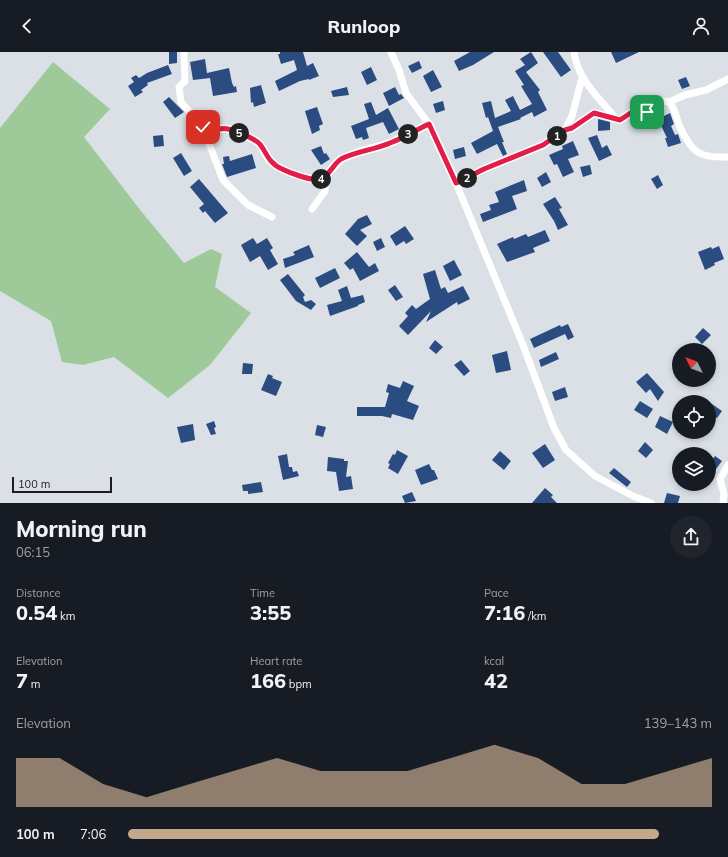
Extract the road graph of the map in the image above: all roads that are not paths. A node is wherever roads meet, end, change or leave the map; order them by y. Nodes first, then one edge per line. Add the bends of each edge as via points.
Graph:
1 (184, 52) edge
2 (391, 52) edge
3 (574, 52) edge
4 (582, 78) junction
5 (728, 79) edge
6 (669, 102) junction
7 (615, 118) junction
8 (429, 124) junction
9 (203, 127) junction
10 (565, 130) junction
11 (728, 157) edge
12 (326, 176) junction
13 (456, 183) junction
14 (312, 209) dead end
15 (272, 217) dead end
16 (728, 465) edge
17 (651, 503) edge
18 (722, 503) edge

1 - 9 street via 185,81 179,87 181,102
2 - 8 street via 406,93
3 - 4 street
4 - 7 street
4 - 10 street via 572,116
5 - 6 street via 706,90
6 - 7 street via 663,101 647,112 632,112 620,120
6 - 11 street via 675,108 679,126 693,150 711,157
7 - 10 street via 594,113
8 - 12 street via 390,143 342,159
8 - 13 street
9 - 12 street via 207,131 229,129 258,142 268,159 281,169 313,180
9 - 15 street via 223,180 248,205
10 - 13 street via 543,145
12 - 14 street via 325,191
13 - 17 street via 523,345 554,428 566,450 595,476
16 - 18 street via 720,479 724,494

